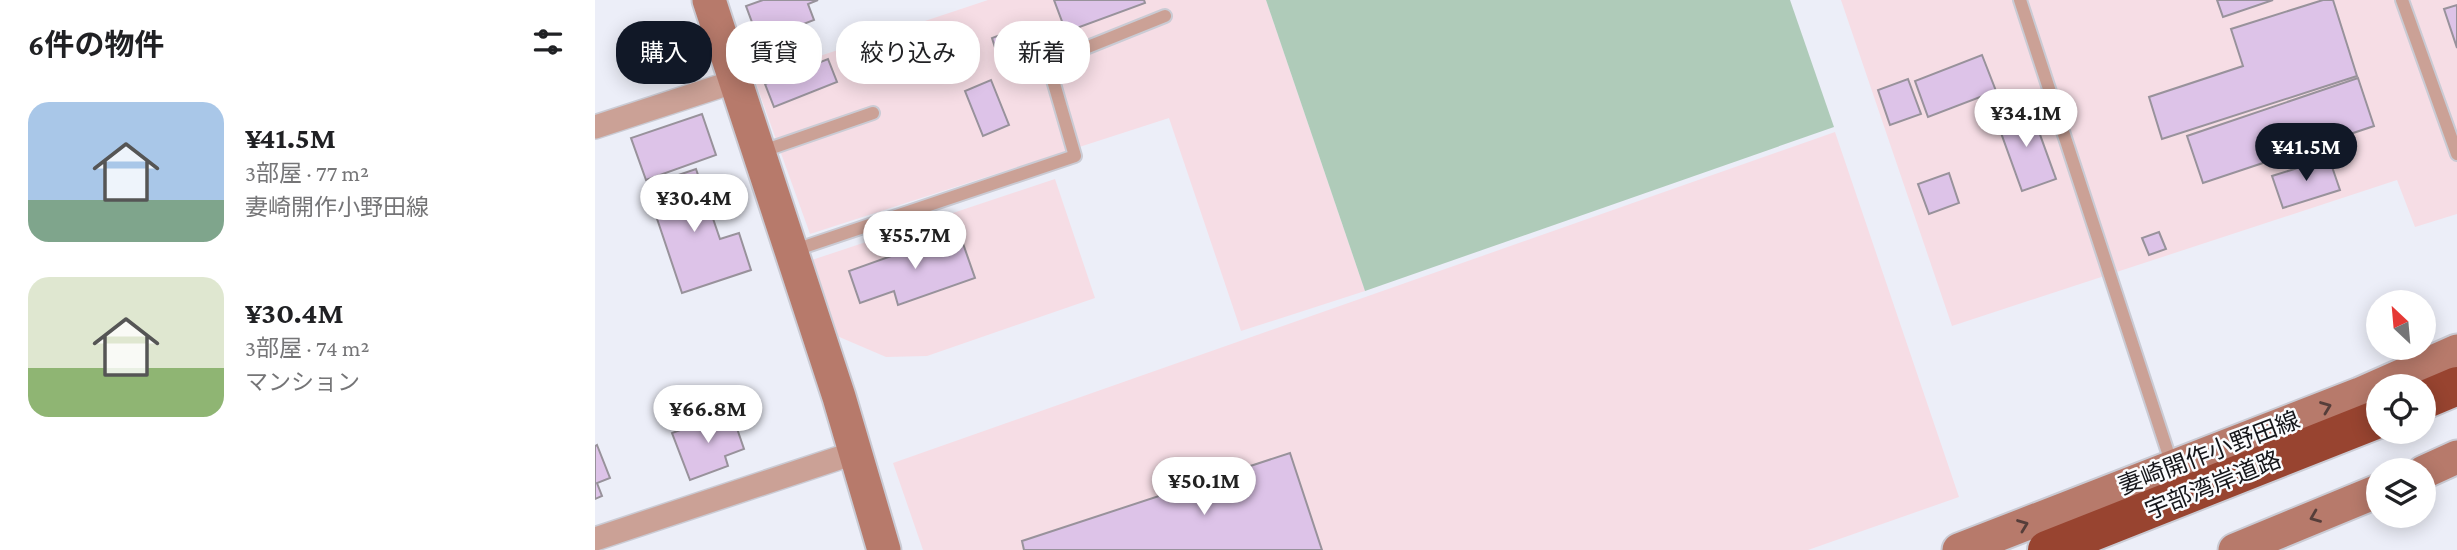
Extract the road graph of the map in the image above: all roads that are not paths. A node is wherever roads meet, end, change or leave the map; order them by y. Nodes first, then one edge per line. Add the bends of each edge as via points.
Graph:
1 (709, 0) edge
2 (2020, 0) edge
3 (2402, 0) edge
4 (1165, 16) dead end
5 (726, 51) edge
6 (727, 84) edge
7 (737, 84) edge
8 (873, 113) dead end
9 (595, 127) edge
10 (759, 152) junction
11 (2457, 154) edge
12 (792, 251) junction
13 (2457, 351) edge
14 (2457, 386) edge
15 (2436, 395) edge
16 (2366, 424) edge
17 (856, 452) junction
18 (2457, 457) edge
19 (2172, 467) junction
20 (2436, 467) edge
21 (2366, 497) edge
22 (595, 539) edge
23 (884, 550) edge
24 (1959, 550) edge
25 (2047, 550) edge
26 (2235, 550) edge

1 - 5 main road
2 - 19 lane
3 - 11 lane
4 - 12 lane via 1048,64 1075,156
6 - 9 street
7 - 10 main road
8 - 10 lane
10 - 12 main road
12 - 17 main road
19 -> 13 main road, 妻崎開作小野田線
14 - 15 highway
16 - 25 highway, 宇部湾岸道路
17 - 22 street
17 - 23 main road
18 - 20 main road
24 -> 19 main road, 妻崎開作小野田線
21 -> 26 main road

